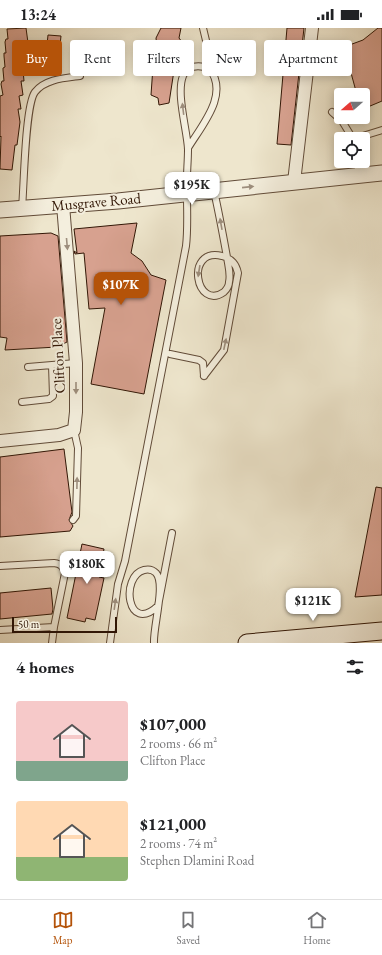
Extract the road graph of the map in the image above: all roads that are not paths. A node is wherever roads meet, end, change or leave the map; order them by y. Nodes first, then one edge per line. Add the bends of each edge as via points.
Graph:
1 (203, 28) edge
2 (312, 28) edge
3 (206, 40) edge
4 (202, 66) edge
5 (80, 76) dead end
6 (214, 76) edge
7 (332, 112) dead end
8 (382, 130) edge
9 (188, 148) junction
10 (358, 168) edge
11 (382, 173) edge
12 (294, 182) junction
13 (214, 191) junction
14 (186, 194) junction
15 (63, 205) junction
16 (22, 208) junction
17 (0, 210) edge
18 (227, 258) junction
19 (170, 354) dead end
20 (76, 363) junction
21 (52, 365) junction
22 (28, 366) dead end
23 (22, 402) dead end
24 (74, 430) junction
25 (0, 442) edge
26 (73, 520) dead end
27 (172, 533) dead end
28 (0, 566) edge
29 (158, 606) junction
30 (54, 627) junction
31 (0, 630) edge
32 (382, 631) edge
33 (267, 642) edge
34 (52, 643) edge
35 (110, 643) edge
36 (154, 643) edge
37 (247, 643) edge

1 - 3 lane
2 - 12 street
9 -> 4 lane via 181,86 183,75 190,67
5 - 16 lane via 52,81 34,93 28,123
6 - 9 lane via 216,96 213,107
7 - 8 lane via 353,139
9 - 14 lane
10 - 11 street, Musgrave Road
10 - 12 street, Musgrave Road
13 -> 12 street, Musgrave Road
13 - 14 street, Musgrave Road
18 -> 13 lane
14 - 15 street, Musgrave Road
35 -> 14 lane via 118,584 125,561 180,285 188,228
15 - 16 street, Musgrave Road
15 -> 20 street, Clifton Place
16 - 17 street, Musgrave Road
18 -> 18 lane via 210,256 200,264 198,280 208,295 214,296 227,290 230,277
19 -> 18 lane via 199,360 203,363 204,376 224,350 238,273 232,260
20 - 21 lane
20 -> 24 street, Clifton Place
21 - 22 lane
21 - 23 lane via 53,396 49,399
24 - 25 street via 59,435
26 -> 24 lane via 76,516 78,448
27 - 29 lane
28 - 30 lane via 54,563 64,567
29 - 29 lane via 153,611 140,613 132,607 130,602 133,579 140,572 153,570 158,576
29 - 36 lane
30 - 31 lane
30 - 34 lane
32 - 33 main road
33 - 37 main road

